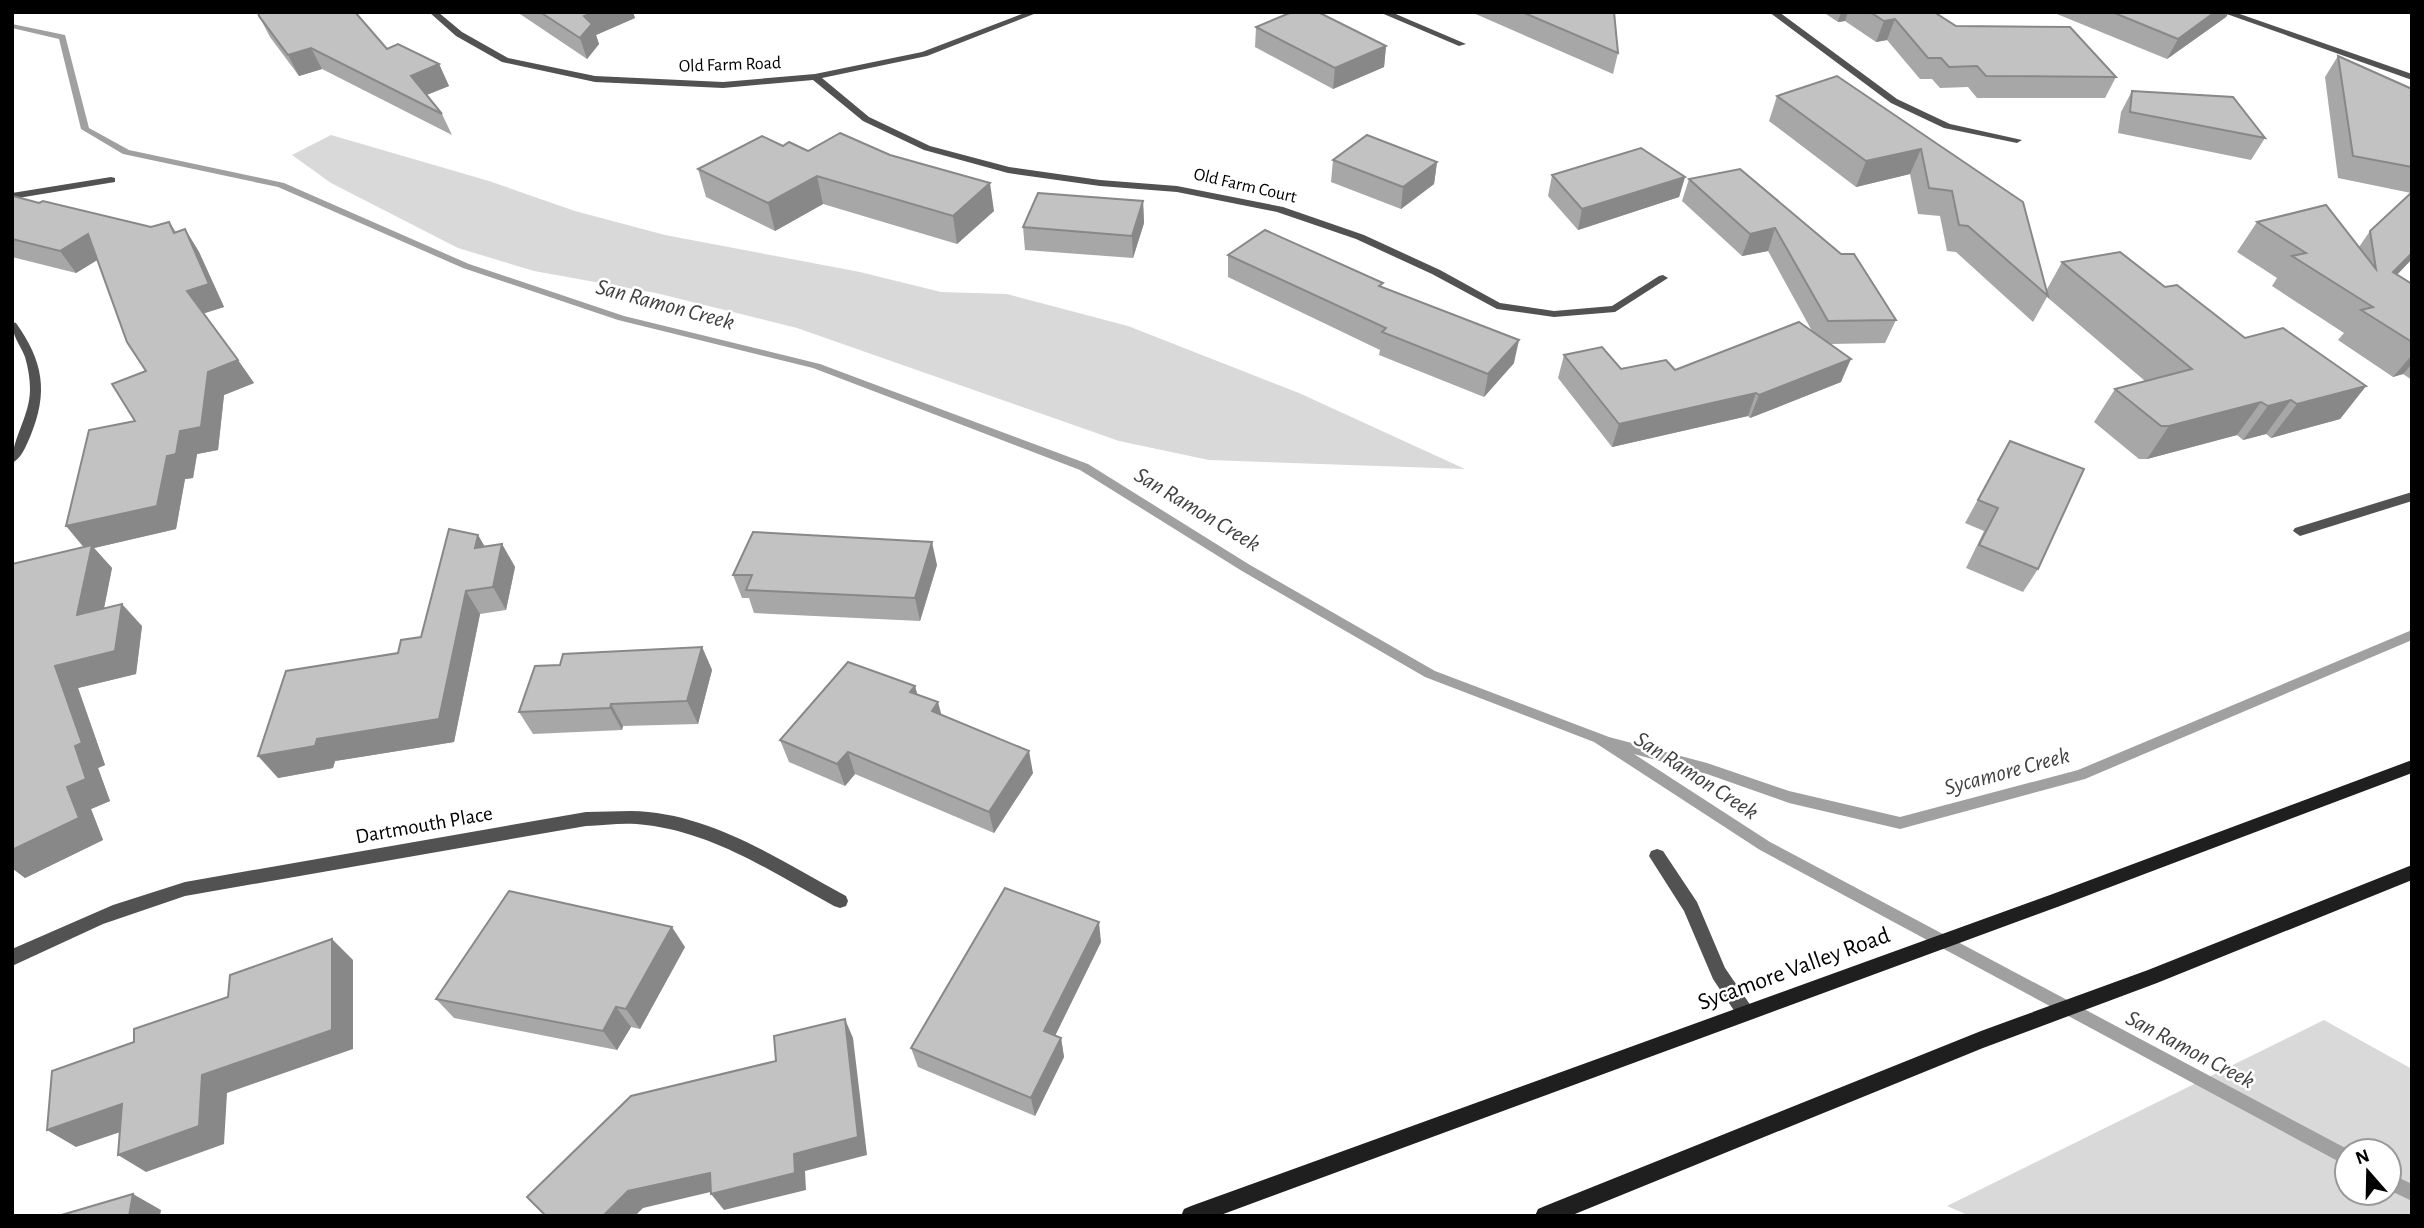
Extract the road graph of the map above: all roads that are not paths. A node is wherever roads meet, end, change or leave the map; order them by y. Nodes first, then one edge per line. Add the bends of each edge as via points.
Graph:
1 (433, 12) edge
2 (1035, 12) edge
3 (1383, 12) edge
4 (1773, 12) edge
5 (2225, 12) edge
6 (1462, 44) dead end
7 (2412, 76) edge
8 (815, 77) junction
9 (2017, 140) dead end
10 (111, 180) dead end
11 (12, 196) edge
12 (1663, 278) dead end
13 (12, 325) edge
14 (12, 459) edge
15 (2412, 496) edge
16 (2300, 531) dead end
17 (2412, 766) edge
18 (1657, 856) dead end
19 (2412, 872) edge
20 (840, 901) dead end
21 (12, 958) edge
22 (1745, 1012) junction
23 (1191, 1216) edge
24 (1545, 1216) edge

1 - 8 street, Old Farm Road via 459,34 505,60 595,79 723,85
2 - 8 street, Old Farm Road via 924,54
3 - 6 street
4 - 9 street via 1894,101 1947,126
5 - 7 street
8 - 12 street, Old Farm Court via 866,118 927,148 1008,170 1177,189 1279,209 1360,237 1497,306 1553,314 1615,309
10 - 11 street
13 - 14 street via 25,341 36,388 35,413
15 - 16 street
17 - 22 main road, Sycamore Valley Road
18 - 22 street via 1690,907 1719,974
19 - 24 main road
20 - 21 street, Dartmouth Place via 723,839 685,826 644,818 586,819 185,889 139,901
22 - 23 main road, Sycamore Valley Road

